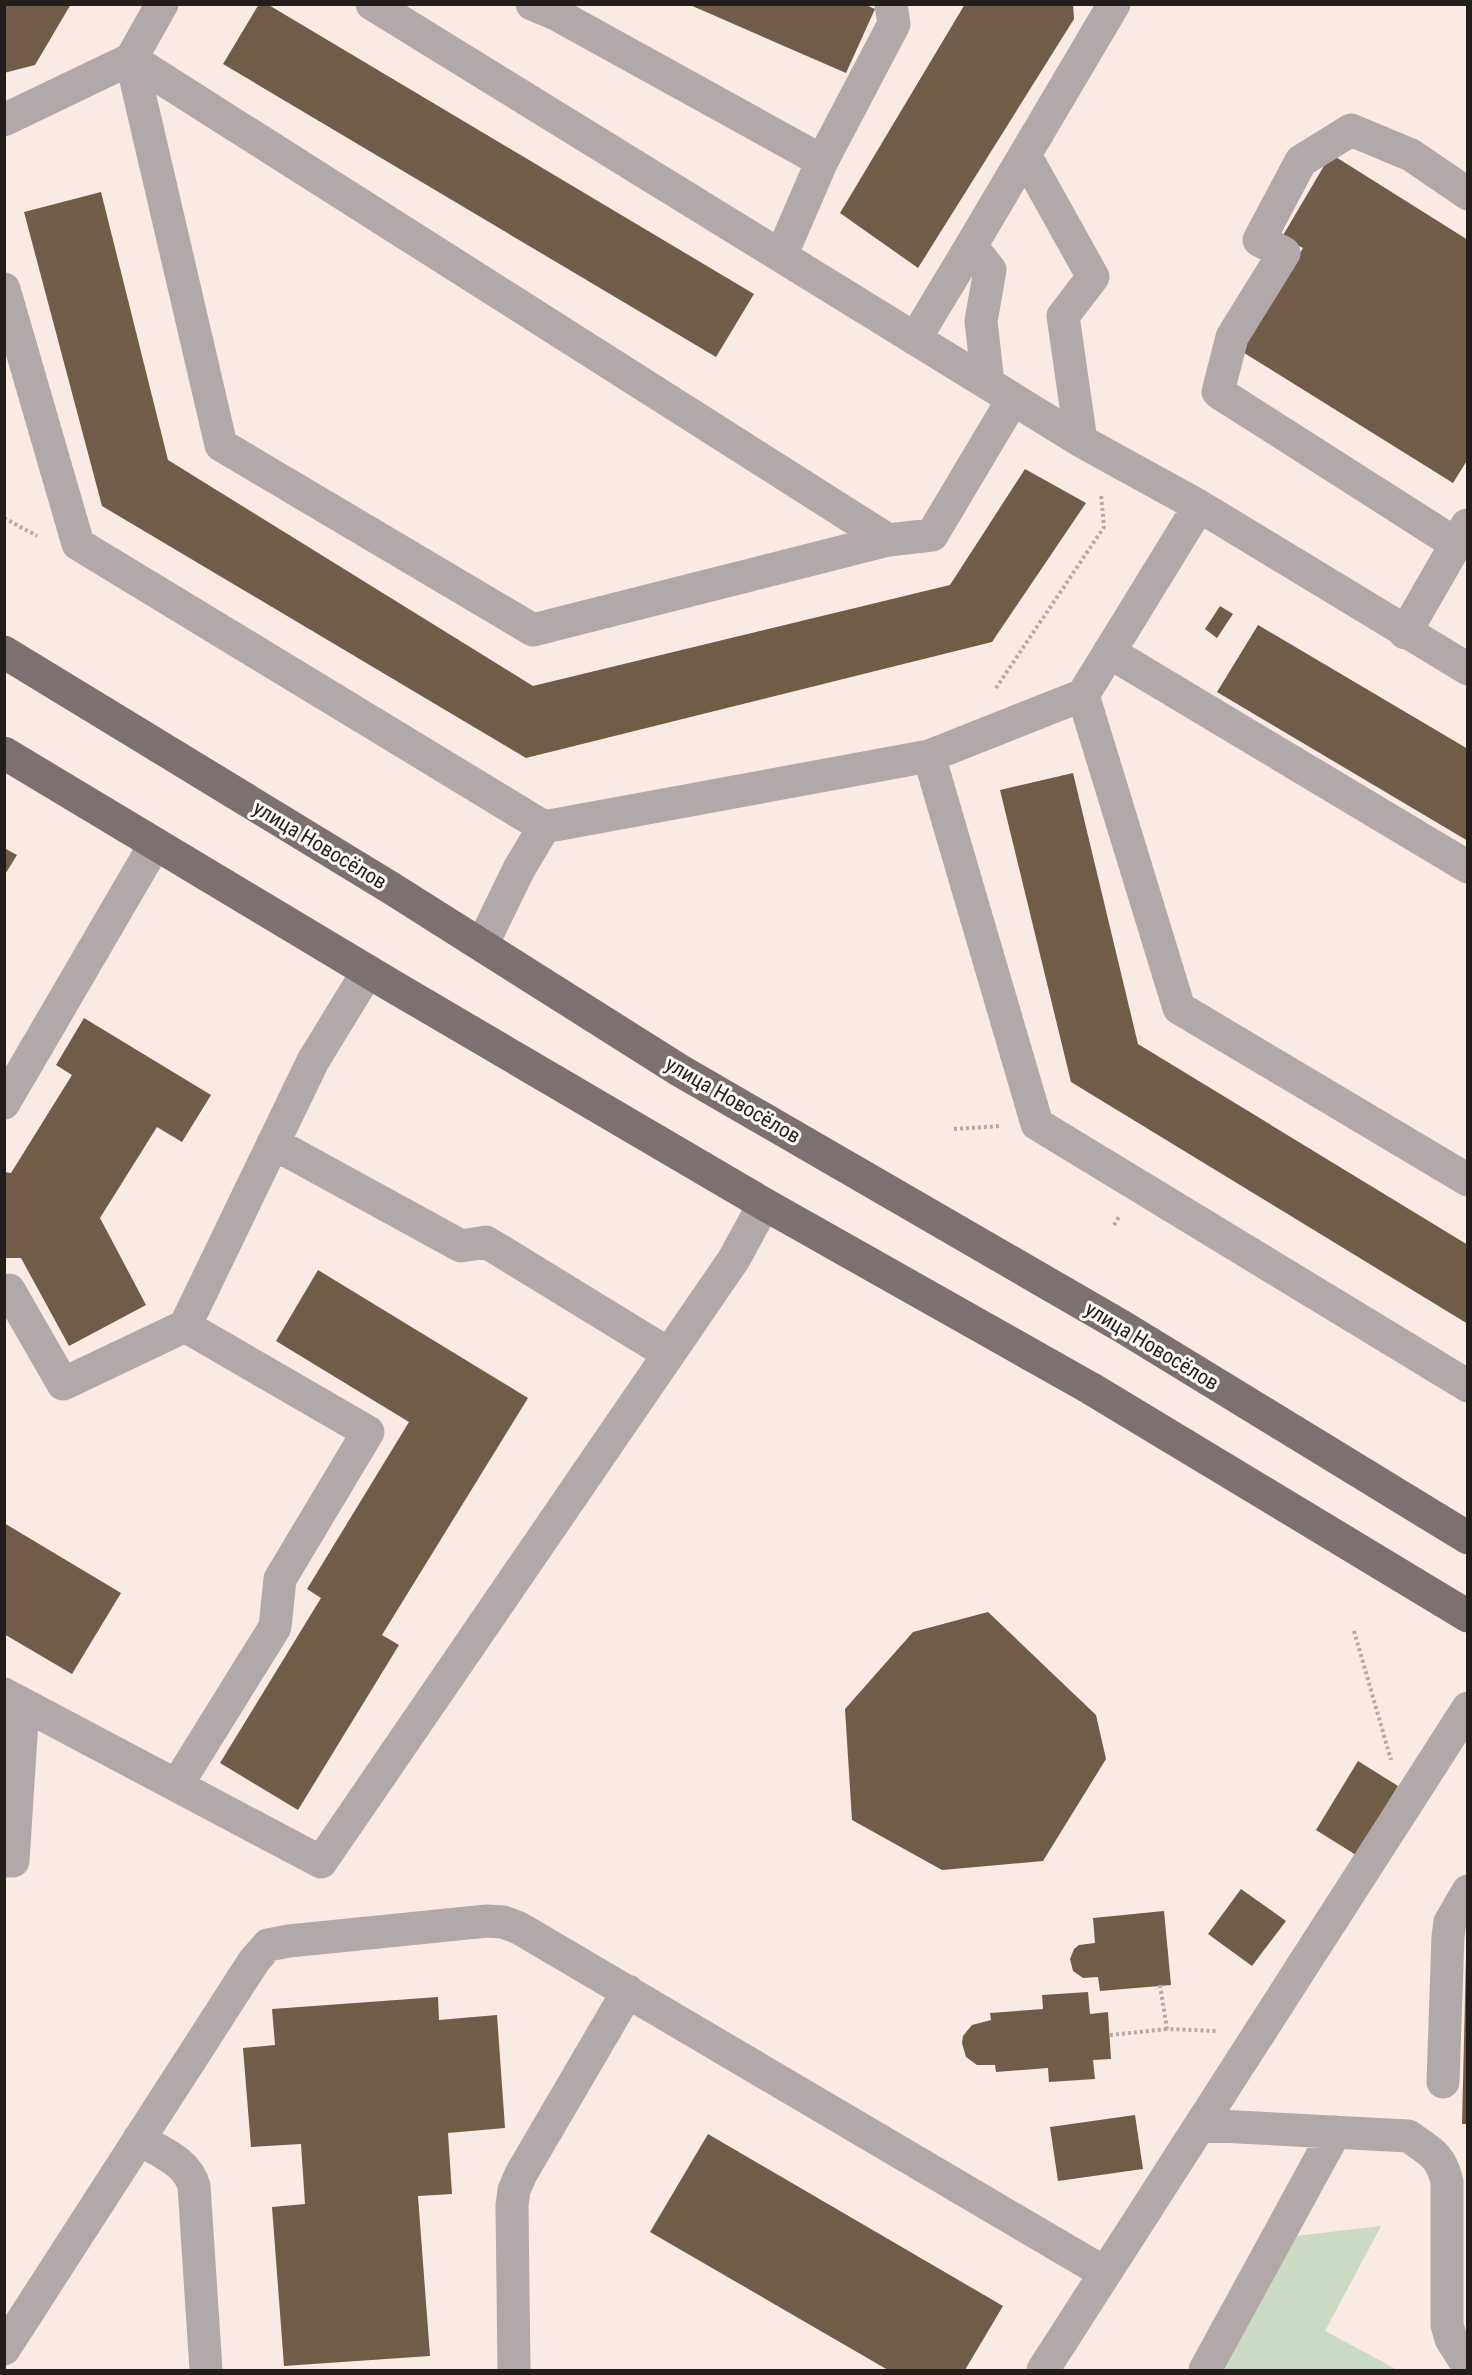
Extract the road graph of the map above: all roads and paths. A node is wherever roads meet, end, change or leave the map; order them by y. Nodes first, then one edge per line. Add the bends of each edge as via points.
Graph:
1 (162, 4) edge
2 (372, 4) edge
3 (532, 4) edge
4 (891, 4) edge
5 (1114, 4) edge
6 (131, 59) junction
7 (4, 120) edge
8 (1025, 154) junction
9 (822, 160) junction
10 (1467, 194) edge
11 (971, 246) junction
12 (781, 256) junction
13 (4, 289) edge
14 (915, 339) junction
15 (1001, 391) junction
16 (1088, 445) junction
17 (1199, 506) junction
18 (4, 518) edge
19 (26, 530) dead end
20 (1462, 534) edge
21 (888, 540) junction
22 (1405, 633) junction
23 (4, 652) edge
24 (1109, 652) junction
25 (1467, 669) edge
26 (994, 691) dead end
27 (1083, 695) junction
28 (4, 753) edge
29 (929, 756) junction
30 (544, 827) junction
31 (155, 844) junction
32 (1467, 867) edge
33 (482, 945) junction
34 (369, 971) junction
35 (4, 1103) edge
36 (1037, 1124) junction
37 (954, 1129) dead end
38 (273, 1143) junction
39 (1467, 1180) edge
40 (764, 1204) junction
41 (4, 1290) edge
42 (185, 1326) junction
43 (669, 1354) junction
44 (1467, 1386) edge
45 (1467, 1538) edge
46 (1467, 1616) edge
47 (1354, 1630) dead end
48 (14, 1700) edge
49 (1467, 1708) edge
50 (177, 1785) junction
51 (1404, 1806) junction
52 (4, 1861) edge
53 (1467, 1891) edge
54 (1160, 1985) dead end
55 (628, 1991) junction
56 (1167, 2029) junction
57 (1110, 2035) dead end
58 (1257, 2037) junction
59 (1443, 2082) dead end
60 (1200, 2125) junction
61 (1335, 2132) junction
62 (139, 2139) junction
63 (1105, 2273) junction
64 (4, 2349) edge
65 (1467, 2366) edge
66 (206, 2370) edge
67 (514, 2370) edge
68 (1043, 2370) edge
69 (1205, 2370) edge

1 - 6 street
2 - 12 street
3 - 9 street
4 - 9 street via 894,24
5 - 8 street
6 - 7 street
6 - 21 street
6 - 21 street via 221,445 533,630
8 - 11 street
8 - 16 street via 1093,277 1063,316
9 - 12 street
10 - 20 street via 1411,156 1351,130 1301,160 1259,240 1284,253 1232,337 1218,392
11 - 14 street
11 - 15 street via 990,270 981,321
12 - 14 street
13 - 30 street via 78,544
14 - 15 street
15 - 16 street
15 - 21 street via 932,535
16 - 17 street
16 - 26 path via 1104,527
17 - 22 street
17 - 24 street
18 - 19 path
20 - 22 street
22 - 25 street
23 - 33 main road, улица Новосёлов
24 - 27 street
24 - 32 street
27 - 29 street
27 - 39 street via 1179,1008
28 - 31 main road
29 - 30 street
29 - 36 street
30 - 33 street
31 - 34 main road
31 - 35 street
33 - 45 main road, улица Новосёлов via 679,1070 1123,1327
34 - 38 street via 313,1060
34 - 40 main road
36 - 37 path
36 - 44 street
38 - 42 street
38 - 43 street via 461,1246 486,1242
40 - 43 street via 734,1260
40 - 46 main road via 1090,1388
41 - 42 street via 9,1290 63,1384
42 - 50 street via 368,1432 280,1579 275,1627
43 - 50 street via 321,1862
47 - 51 path
48 - 50 street
48 - 52 street via 13,1860
49 - 51 street
51 - 58 street
53 - 59 street via 1449,1929
54 - 56 path
55 - 62 street via 503,1922 268,1945
55 - 63 street
55 - 67 street via 514,2190
56 - 57 path
56 - 58 path via 1244,2032
58 - 60 street
60 - 61 street
60 - 63 street
61 - 65 street via 1408,2136 1443,2164 1447,2182 1447,2325 1450,2339
61 - 69 street
62 - 64 street
62 - 66 street via 180,2164 192,2180
63 - 68 street

